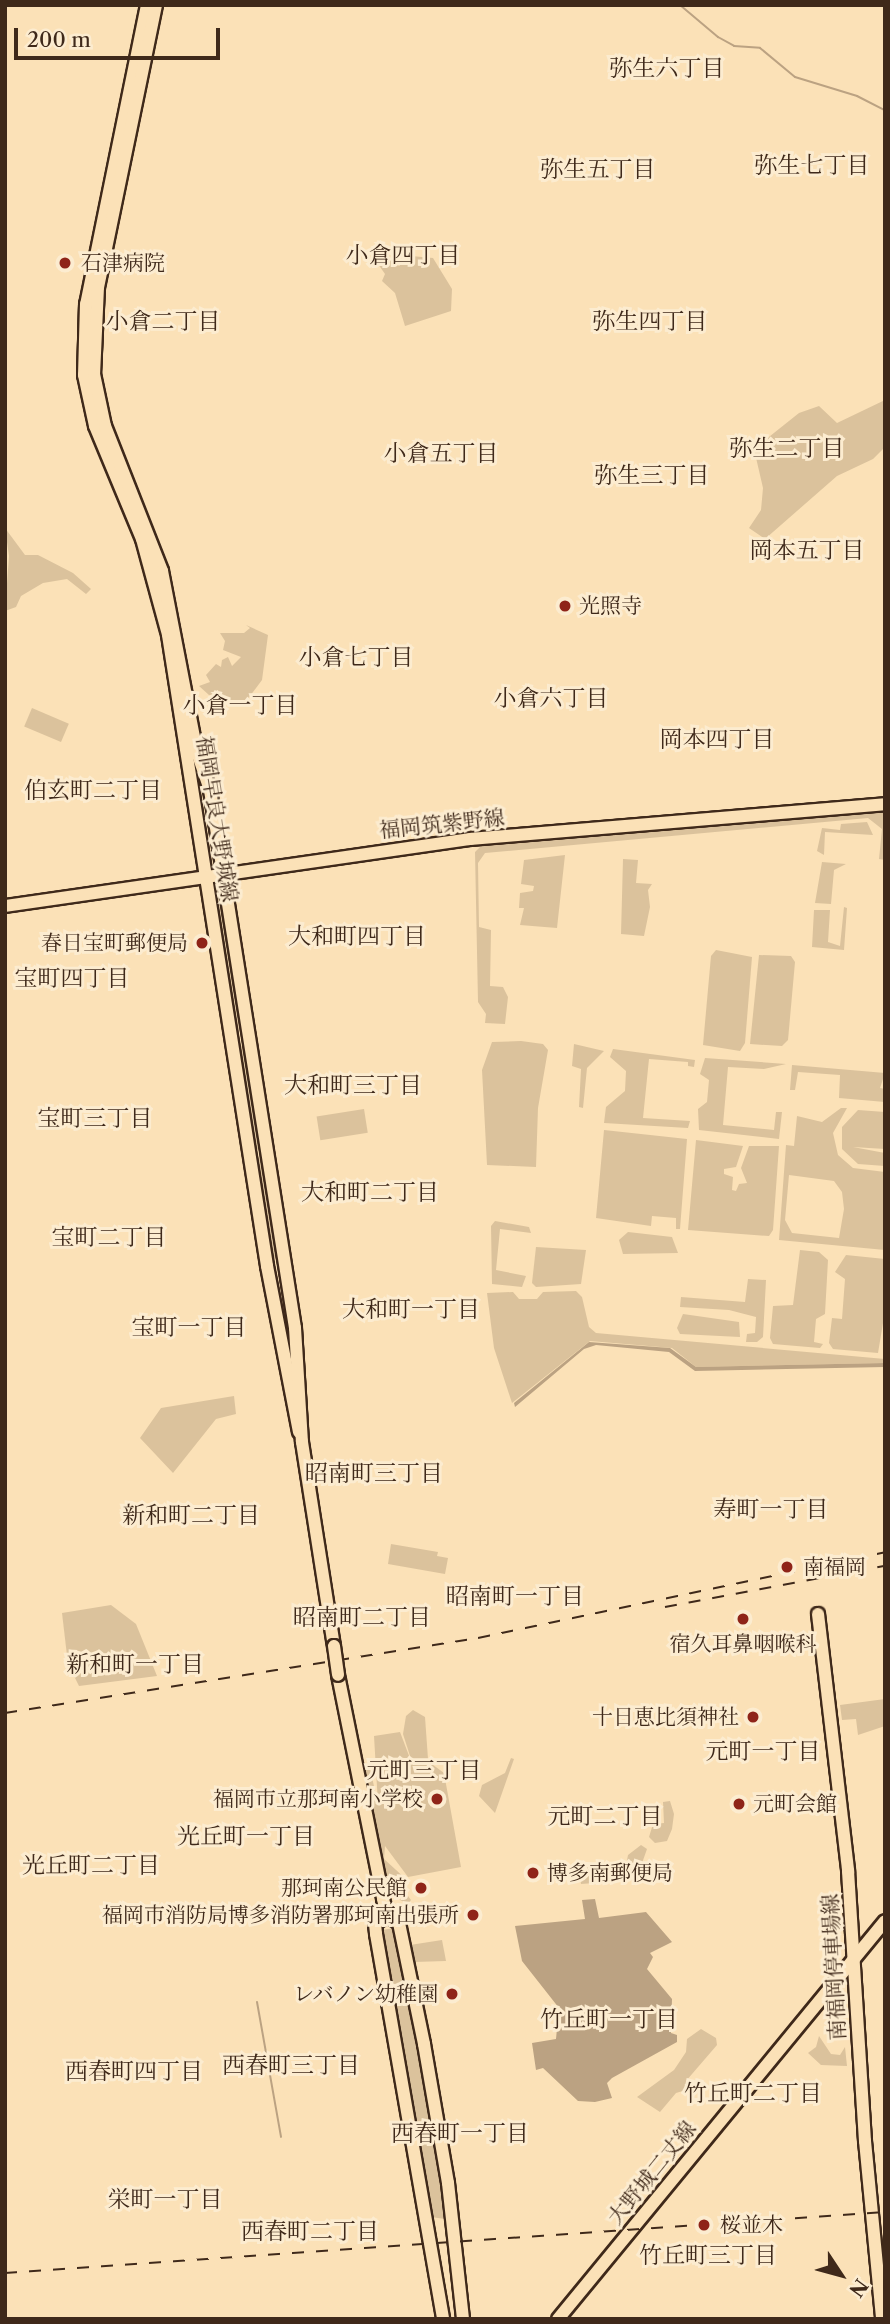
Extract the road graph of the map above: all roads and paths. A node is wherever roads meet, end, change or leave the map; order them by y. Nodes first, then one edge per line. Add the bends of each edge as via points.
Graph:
1 (147, 5) edge
2 (156, 5) edge
3 (885, 804) edge
4 (223, 873) junction
5 (206, 874) junction
6 (5, 906) edge
7 (302, 1442) junction
8 (818, 1614) dead end
9 (387, 1915) junction
10 (885, 1922) edge
11 (852, 1962) junction
12 (443, 2319) edge
13 (463, 2319) edge
14 (558, 2319) edge
15 (882, 2319) edge

1 - 5 main road, 福岡早良大野城線 via 94,259 82,347 95,426 158,589
2 - 4 main road, 福岡早良大野城線 via 98,287 94,374 105,426 147,524 172,607
3 - 4 main road, 福岡筑紫野線 via 470,839
4 - 5 main road, 福岡筑紫野線
4 - 7 main road, 福岡早良大野城線 via 295,1328
5 - 6 main road, 福岡筑紫野線
5 - 7 main road, 福岡早良大野城線 via 292,1415
7 - 9 main road, 福岡早良大野城線, bridge via 338,1675
8 - 11 main road, 南福岡停車場線 via 848,1871
9 - 12 main road, 福岡早良大野城線 via 375,1924 376,1934
9 - 13 main road, 福岡早良大野城線 via 399,1923 424,2044 448,2183
10 - 11 main road, 大野城二丈線
11 - 14 main road, 大野城二丈線
11 - 15 main road, 南福岡停車場線

